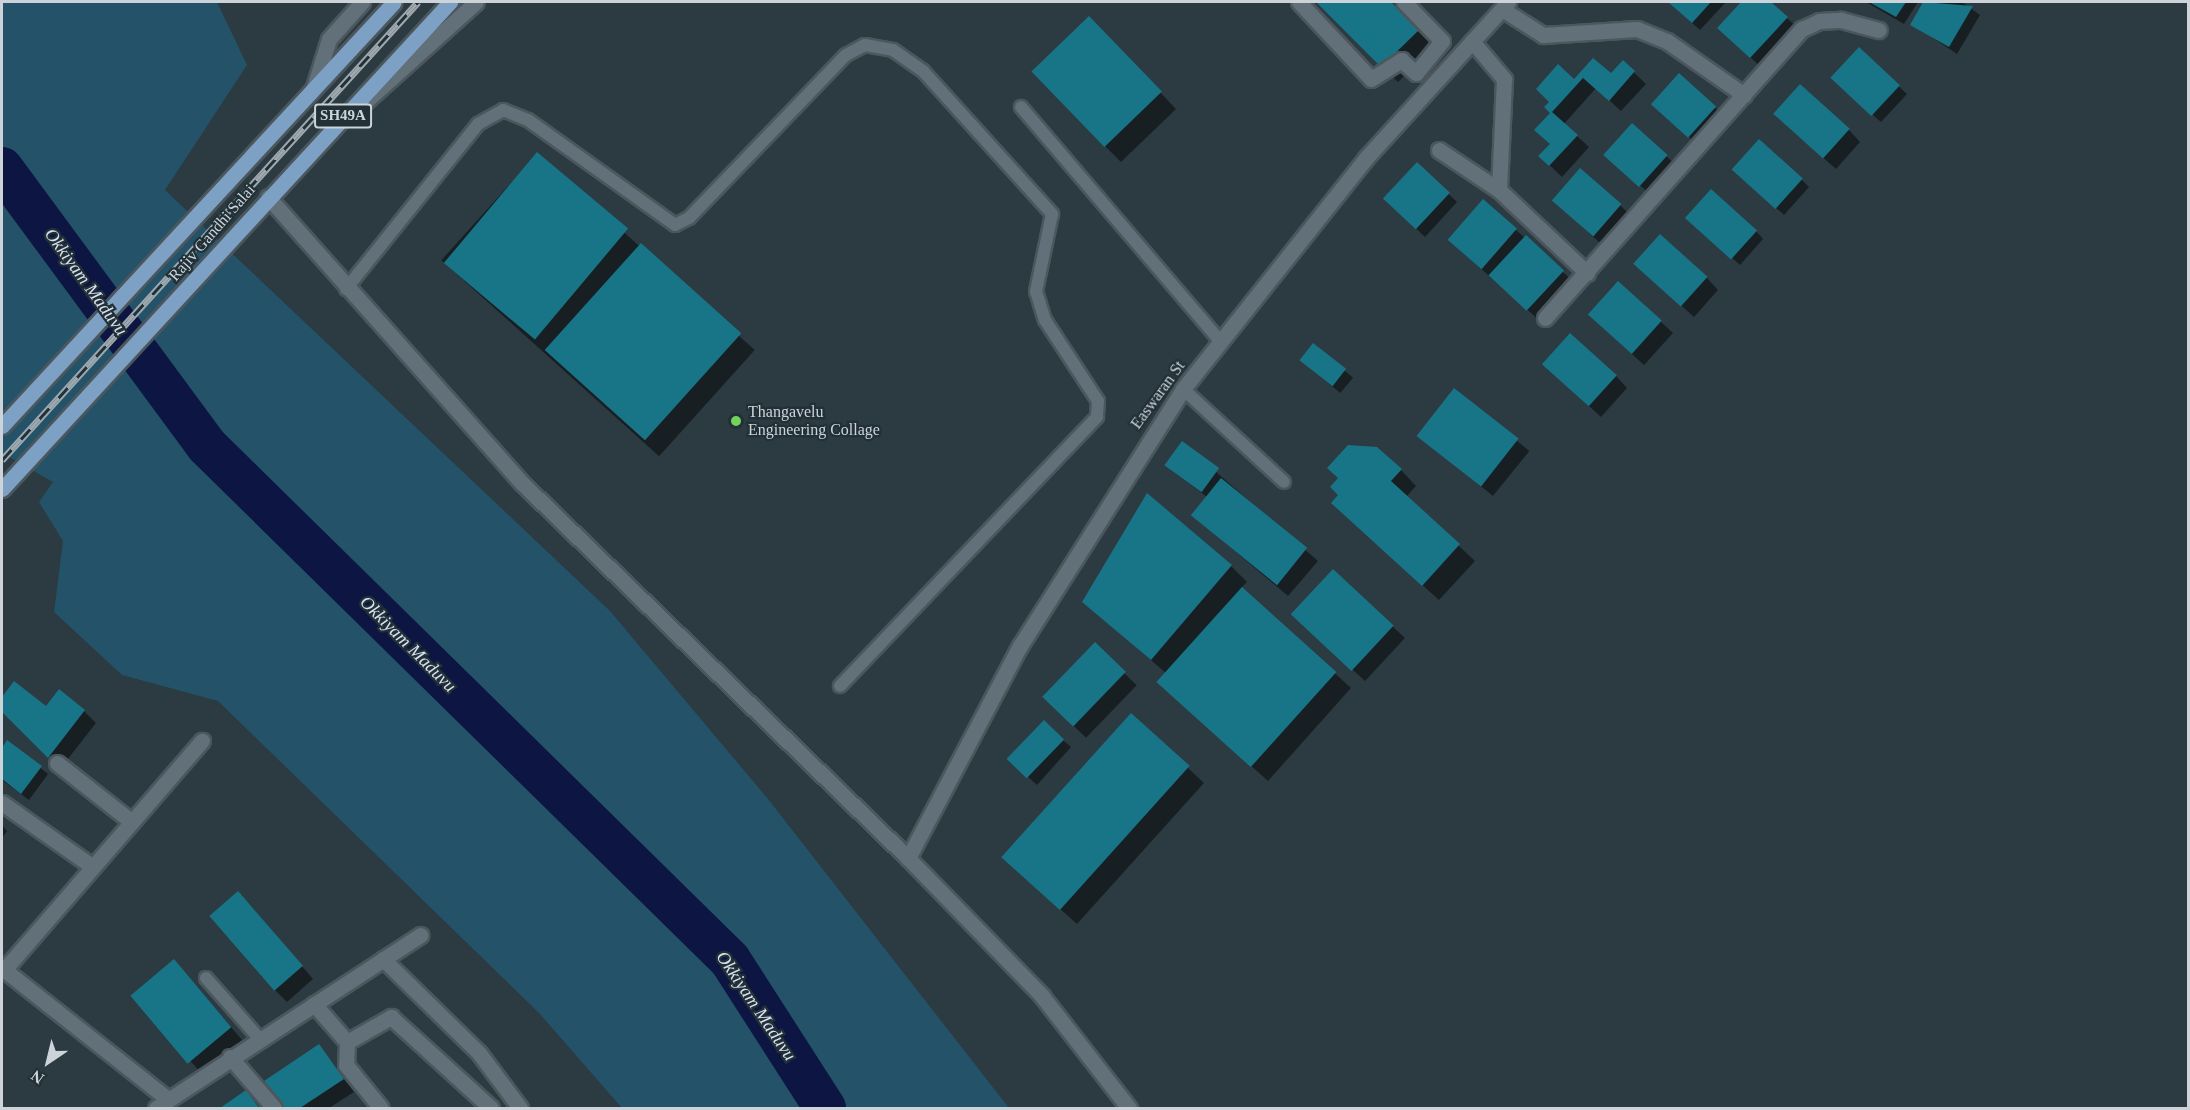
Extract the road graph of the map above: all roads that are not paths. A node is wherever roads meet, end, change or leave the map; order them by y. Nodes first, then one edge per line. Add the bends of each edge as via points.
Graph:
1 (362, 2) edge
2 (394, 2) edge
3 (450, 2) edge
4 (476, 2) edge
5 (1299, 2) edge
6 (1404, 2) edge
7 (1505, 5) edge
8 (1879, 30) dead end
9 (1472, 41) junction
10 (1434, 50) junction
11 (1450, 65) junction
12 (314, 87) junction
13 (1744, 95) junction
14 (1021, 106) dead end
15 (1439, 150) dead end
16 (305, 158) junction
17 (1499, 190) junction
18 (268, 197) junction
19 (1587, 273) junction
20 (346, 289) junction
21 (1545, 318) dead end
22 (1220, 341) junction
23 (1183, 389) junction
24 (2, 426) edge
25 (1284, 482) dead end
26 (2, 489) edge
27 (840, 686) dead end
28 (202, 741) dead end
29 (57, 763) dead end
30 (2, 803) edge
31 (132, 822) junction
32 (908, 858) junction
33 (93, 867) junction
34 (420, 935) dead end
35 (383, 959) junction
36 (3, 969) edge
37 (206, 978) dead end
38 (314, 1004) junction
39 (258, 1037) junction
40 (347, 1042) junction
41 (230, 1057) junction
42 (162, 1104) edge
43 (274, 1108) edge
44 (381, 1108) edge
45 (491, 1108) edge
46 (520, 1108) edge
47 (1129, 1108) edge

1 - 12 street via 329,39
2 - 12 main road, Rajiv Gandhi Salai / SH49A
3 - 16 main road, Rajiv Gandhi Salai / SH49A
4 - 16 street
5 - 10 street via 1371,79 1401,60 1416,73
6 - 10 street via 1442,41
7 - 9 street, Easwaran St
7 - 13 street via 1543,35 1637,29 1667,41
8 - 13 street via 1841,20 1819,21 1802,29
9 - 11 street, Easwaran St
9 - 17 street via 1504,79
10 - 11 street
11 - 22 street, Easwaran St via 1366,158
12 - 24 main road, Rajiv Gandhi Salai / SH49A
13 - 19 street
14 - 22 lane
15 - 17 street
16 - 18 main road, Rajiv Gandhi Salai / SH49A
17 - 19 street
18 - 20 street
18 - 26 main road, Rajiv Gandhi Salai / SH49A via 240,233
19 - 21 street
20 - 27 lane via 478,124 503,110 528,120 675,225 689,218 846,55 865,45 893,50 923,71 1052,214 1035,291 1045,320 1098,401 1097,417
20 - 32 street via 523,484
22 - 23 street, Easwaran St
23 - 25 lane
23 - 32 street, Easwaran St via 1020,646
28 - 31 street
29 - 31 street
30 - 33 street
31 - 33 street
32 - 47 street via 1042,996
33 - 36 street
34 - 35 street
35 - 38 street
35 - 46 street via 479,1053
36 - 42 street
37 - 39 lane
38 - 39 street
38 - 40 street
39 - 41 street
40 - 44 street via 345,1065
40 - 45 street via 391,1017
41 - 42 street
41 - 43 street

